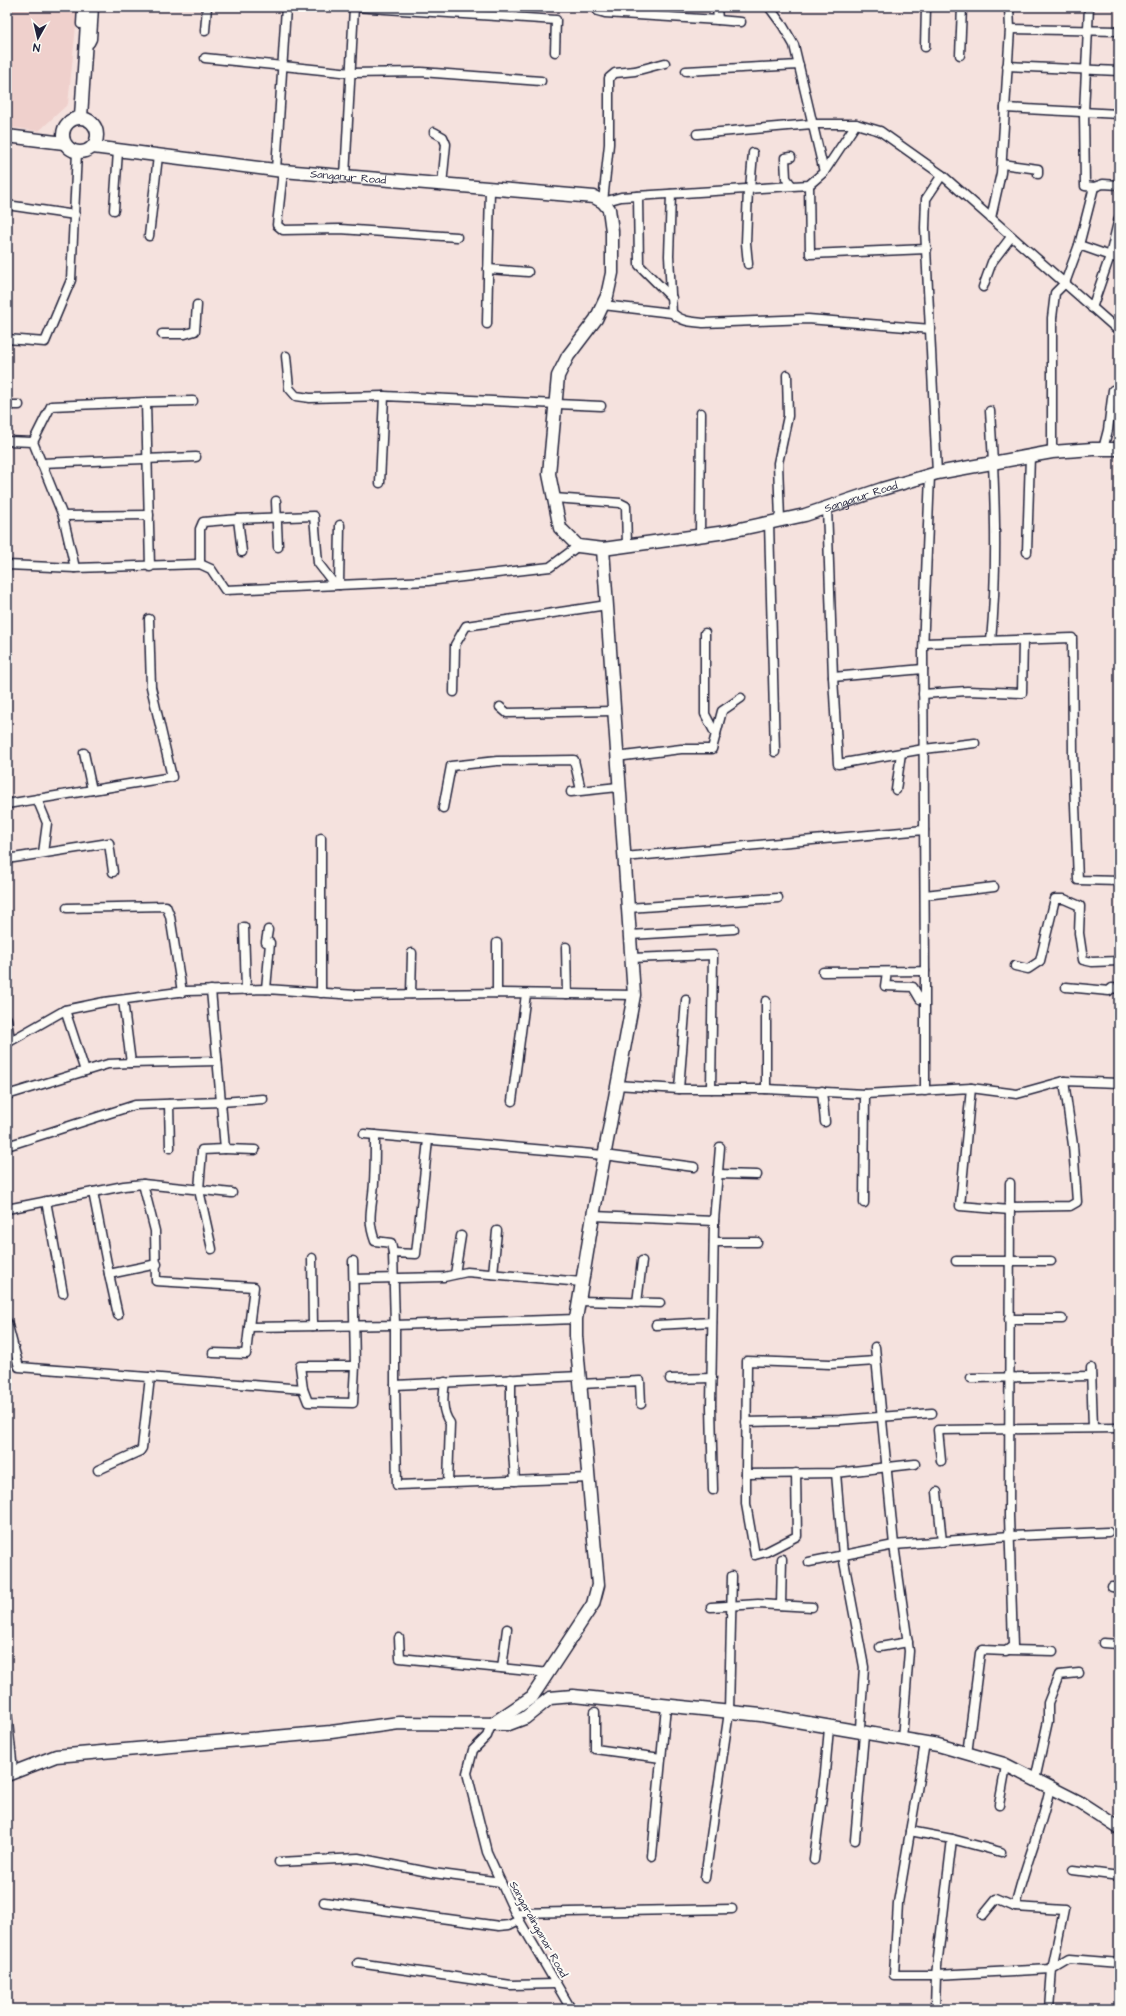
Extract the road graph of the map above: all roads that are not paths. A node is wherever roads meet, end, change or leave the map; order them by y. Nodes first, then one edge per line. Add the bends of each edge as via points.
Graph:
1 (82, 7) edge
2 (88, 7) edge
3 (94, 7) edge
4 (207, 7) edge
5 (286, 7) edge
6 (598, 7) edge
7 (717, 7) edge
8 (769, 7) edge
9 (926, 7) edge
10 (962, 7) edge
11 (1009, 7) edge
12 (1088, 7) edge
13 (718, 20) junction
14 (741, 22) dead end
15 (1010, 29) junction
16 (205, 31) dead end
17 (1088, 31) junction
18 (1119, 32) edge
19 (86, 42) junction
20 (925, 47) dead end
21 (555, 52) dead end
22 (960, 55) dead end
23 (204, 58) dead end
24 (665, 63) dead end
25 (799, 65) junction
26 (1007, 66) junction
27 (281, 67) junction
28 (1086, 70) junction
29 (686, 71) dead end
30 (1119, 71) edge
31 (350, 73) junction
32 (541, 80) dead end
33 (1005, 108) junction
34 (1084, 112) junction
35 (1119, 114) edge
36 (81, 117) junction
37 (812, 124) junction
38 (856, 124) junction
39 (66, 125) junction
40 (98, 131) junction
41 (434, 132) dead end
42 (697, 134) dead end
43 (7, 136) edge
44 (45, 140) junction
45 (64, 143) junction
46 (93, 147) junction
47 (115, 150) junction
48 (77, 152) junction
49 (753, 153) dead end
50 (158, 156) junction
51 (791, 157) dead end
52 (1002, 164) junction
53 (279, 171) junction
54 (824, 172) junction
55 (1038, 174) dead end
56 (942, 176) junction
57 (345, 177) junction
58 (442, 185) junction
59 (809, 185) junction
60 (1119, 185) edge
61 (792, 186) junction
62 (1094, 187) junction
63 (490, 189) junction
64 (749, 189) junction
65 (671, 194) junction
66 (638, 196) junction
67 (604, 202) junction
68 (7, 205) edge
69 (114, 210) dead end
70 (75, 215) junction
71 (991, 218) junction
72 (1119, 218) edge
73 (149, 236) dead end
74 (457, 237) dead end
75 (1011, 237) junction
76 (1079, 245) junction
77 (927, 249) junction
78 (1110, 256) junction
79 (1119, 258) edge
80 (748, 264) dead end
81 (488, 269) junction
82 (528, 272) dead end
83 (1065, 282) junction
84 (983, 287) dead end
85 (672, 298) junction
86 (197, 305) dead end
87 (603, 305) junction
88 (1092, 308) junction
89 (672, 313) junction
90 (487, 324) dead end
91 (931, 329) junction
92 (1119, 331) edge
93 (162, 334) dead end
94 (7, 339) edge
95 (286, 356) dead end
96 (787, 375) dead end
97 (1113, 390) dead end
98 (384, 396) junction
99 (193, 401) dead end
100 (146, 402) junction
101 (555, 403) junction
102 (7, 405) edge
103 (19, 405) dead end
104 (601, 406) dead end
105 (990, 412) dead end
106 (701, 413) dead end
107 (7, 441) edge
108 (33, 442) junction
109 (1103, 449) junction
110 (1119, 449) edge
111 (1052, 452) junction
112 (1030, 456) junction
113 (196, 457) dead end
114 (148, 458) junction
115 (41, 463) junction
116 (994, 463) junction
117 (934, 474) junction
118 (380, 483) dead end
119 (554, 498) junction
120 (276, 501) dead end
121 (827, 507) junction
122 (150, 515) junction
123 (63, 516) junction
124 (277, 517) junction
125 (238, 519) junction
126 (774, 521) junction
127 (340, 525) dead end
128 (700, 535) junction
129 (578, 546) junction
130 (627, 546) junction
131 (278, 547) dead end
132 (604, 549) junction
133 (242, 552) dead end
134 (1027, 552) dead end
135 (200, 564) junction
136 (7, 565) edge
137 (150, 567) junction
138 (75, 568) junction
139 (337, 585) junction
140 (607, 605) junction
141 (149, 619) dead end
142 (705, 633) dead end
143 (1022, 640) junction
144 (991, 641) junction
145 (924, 643) junction
146 (923, 669) junction
147 (833, 677) junction
148 (454, 692) dead end
149 (923, 694) junction
150 (741, 698) dead end
151 (500, 707) dead end
152 (614, 711) junction
153 (716, 735) junction
154 (975, 743) dead end
155 (924, 749) junction
156 (775, 752) dead end
157 (84, 753) dead end
158 (901, 753) junction
159 (616, 757) junction
160 (618, 787) junction
161 (92, 790) junction
162 (581, 790) junction
163 (896, 790) dead end
164 (571, 792) dead end
165 (37, 799) junction
166 (7, 804) edge
167 (443, 808) dead end
168 (924, 830) junction
169 (320, 838) dead end
170 (43, 853) junction
171 (624, 857) junction
172 (7, 859) edge
173 (113, 872) dead end
174 (1119, 881) edge
175 (994, 887) dead end
176 (924, 896) junction
177 (778, 898) dead end
178 (67, 908) dead end
179 (628, 908) junction
180 (244, 927) dead end
181 (734, 929) dead end
182 (268, 930) dead end
183 (630, 935) junction
184 (497, 943) dead end
185 (566, 947) dead end
186 (412, 953) dead end
187 (631, 958) junction
188 (1119, 961) edge
189 (1015, 966) dead end
190 (925, 971) junction
191 (823, 972) dead end
192 (886, 972) junction
193 (1066, 987) dead end
194 (266, 989) junction
195 (1119, 989) edge
196 (211, 990) junction
197 (246, 990) junction
198 (182, 992) junction
199 (321, 993) junction
200 (497, 993) junction
201 (411, 994) junction
202 (526, 994) junction
203 (567, 994) junction
204 (634, 995) junction
205 (920, 999) dead end
206 (123, 1000) junction
207 (686, 1000) dead end
208 (766, 1001) dead end
209 (65, 1010) junction
210 (7, 1019) edge
211 (9, 1042) edge
212 (217, 1060) junction
213 (131, 1063) junction
214 (85, 1071) junction
215 (1064, 1081) junction
216 (1119, 1083) edge
217 (616, 1085) junction
218 (971, 1088) junction
219 (680, 1089) junction
220 (711, 1089) junction
221 (766, 1089) junction
222 (822, 1091) junction
223 (925, 1091) junction
224 (865, 1094) junction
225 (7, 1095) edge
226 (263, 1099) dead end
227 (220, 1102) junction
228 (512, 1102) dead end
229 (169, 1104) junction
230 (825, 1122) dead end
231 (364, 1134) dead end
232 (375, 1135) junction
233 (428, 1140) junction
234 (7, 1146) edge
235 (720, 1147) dead end
236 (170, 1148) dead end
237 (225, 1149) junction
238 (255, 1150) dead end
239 (604, 1156) junction
240 (694, 1166) dead end
241 (718, 1174) junction
242 (756, 1175) dead end
243 (1010, 1183) dead end
244 (144, 1184) junction
245 (199, 1190) junction
246 (93, 1192) junction
247 (232, 1193) dead end
248 (46, 1201) junction
249 (864, 1203) dead end
250 (7, 1209) edge
251 (1010, 1209) junction
252 (592, 1216) junction
253 (714, 1221) junction
254 (497, 1231) dead end
255 (461, 1236) dead end
256 (714, 1242) junction
257 (757, 1242) dead end
258 (212, 1250) dead end
259 (393, 1253) junction
260 (312, 1258) dead end
261 (1009, 1260) junction
262 (353, 1261) dead end
263 (642, 1261) dead end
264 (956, 1261) dead end
265 (1052, 1261) dead end
266 (157, 1264) junction
267 (109, 1274) junction
268 (455, 1274) junction
269 (493, 1274) junction
270 (354, 1279) junction
271 (393, 1279) junction
272 (582, 1282) junction
273 (63, 1293) dead end
274 (579, 1301) junction
275 (637, 1302) junction
276 (660, 1303) dead end
277 (118, 1315) dead end
278 (576, 1319) junction
279 (1009, 1319) junction
280 (1062, 1319) dead end
281 (7, 1322) edge
282 (712, 1322) junction
283 (354, 1325) junction
284 (395, 1325) junction
285 (656, 1325) dead end
286 (313, 1326) junction
287 (249, 1327) junction
288 (875, 1347) dead end
289 (214, 1353) dead end
290 (876, 1361) junction
291 (355, 1366) junction
292 (150, 1377) junction
293 (1010, 1377) junction
294 (670, 1378) dead end
295 (712, 1378) junction
296 (971, 1378) dead end
297 (511, 1379) junction
298 (581, 1380) junction
299 (444, 1382) junction
300 (394, 1385) junction
301 (303, 1389) junction
302 (641, 1404) dead end
303 (932, 1413) dead end
304 (881, 1417) junction
305 (746, 1422) junction
306 (1093, 1427) junction
307 (1119, 1428) edge
308 (1010, 1430) junction
309 (940, 1461) dead end
310 (915, 1464) dead end
311 (886, 1468) junction
312 (98, 1470) dead end
313 (836, 1473) junction
314 (746, 1474) junction
315 (796, 1474) junction
316 (590, 1478) junction
317 (515, 1481) junction
318 (448, 1483) junction
319 (713, 1490) dead end
320 (936, 1492) dead end
321 (1108, 1532) dead end
322 (1010, 1536) junction
323 (942, 1542) junction
324 (894, 1545) junction
325 (843, 1556) junction
326 (782, 1559) dead end
327 (809, 1562) dead end
328 (732, 1576) dead end
329 (781, 1605) junction
330 (731, 1606) junction
331 (710, 1607) dead end
332 (812, 1607) dead end
333 (507, 1629) dead end
334 (399, 1638) dead end
335 (908, 1642) junction
336 (1103, 1643) dead end
337 (1119, 1644) edge
338 (880, 1647) dead end
339 (1009, 1650) junction
340 (1053, 1651) dead end
341 (502, 1668) junction
342 (549, 1673) junction
343 (1079, 1673) dead end
344 (666, 1706) junction
345 (7, 1712) edge
346 (595, 1712) dead end
347 (729, 1712) junction
348 (491, 1725) junction
349 (829, 1728) junction
350 (864, 1734) junction
351 (902, 1739) junction
352 (925, 1743) junction
353 (967, 1754) junction
354 (661, 1758) junction
355 (1006, 1766) junction
356 (10, 1773) edge
357 (1036, 1780) junction
358 (1050, 1787) junction
359 (999, 1805) dead end
360 (1119, 1828) edge
361 (910, 1831) junction
362 (952, 1839) junction
363 (855, 1840) dead end
364 (1001, 1852) dead end
365 (652, 1856) dead end
366 (814, 1860) dead end
367 (279, 1862) dead end
368 (1073, 1870) dead end
369 (1119, 1876) edge
370 (705, 1878) dead end
371 (501, 1882) junction
372 (324, 1902) dead end
373 (1015, 1907) junction
374 (732, 1909) dead end
375 (517, 1916) junction
376 (983, 1916) dead end
377 (358, 1962) dead end
378 (1119, 1963) edge
379 (1052, 1969) junction
380 (1119, 1975) edge
381 (936, 1976) junction
382 (556, 1984) junction
383 (571, 2009) edge
384 (935, 2009) edge
385 (1049, 2009) edge

1 - 19 street via 81,38
2 - 19 street
3 - 19 street via 92,39
4 - 16 street
5 - 27 street
6 - 13 street via 598,11 605,13
7 - 13 street
8 - 25 street via 794,45
9 - 20 street
10 - 22 street
11 - 15 street
12 - 17 street
13 - 14 street
15 - 17 street
15 - 26 street
17 - 18 street
17 - 28 street
19 - 36 street
21 - 31 street via 556,20 354,7
23 - 27 street
24 - 67 street via 615,73 609,78 609,144
25 - 29 street
25 - 37 street
26 - 28 street
26 - 33 street
27 - 31 street
27 - 53 street
28 - 30 street
28 - 34 street
31 - 32 street via 421,72
31 - 57 street
33 - 34 street
33 - 52 street
34 - 35 street
34 - 62 street via 1085,186
36 - 39 street
36 - 40 street via 92,121
37 - 38 street
37 - 42 street
37 - 54 street
38 - 54 street
38 - 56 street via 880,131
39 - 44 street
39 - 45 street
40 - 46 street
40 - 47 street
41 - 58 street via 443,137 446,144
43 - 44 street
44 - 45 street
45 - 48 street
46 - 47 street, Sanganur Road
46 - 48 street
47 - 50 street, Sanganur Road
47 - 69 street
48 - 70 street
49 - 64 street
50 - 53 street, Sanganur Road
50 - 73 street
51 - 61 street via 785,158 786,178
52 - 55 street via 1038,169
52 - 71 street
53 - 57 street, Sanganur Road
53 - 74 street via 277,225 283,230 340,229
54 - 59 street
56 - 71 street
56 - 77 street via 926,199
57 - 58 street, Sanganur Road
58 - 63 street, Sanganur Road
59 - 61 street
59 - 77 street via 810,254
60 - 62 street via 1103,184
61 - 64 street
62 - 76 street
63 - 67 street, Sanganur Road via 594,197
63 - 81 street
64 - 65 street
64 - 80 street via 746,243
65 - 66 street
65 - 85 street via 669,256
66 - 67 street
66 - 85 street via 639,265
67 - 87 street via 609,209 612,232 612,273
68 - 70 street
70 - 94 street via 71,280 45,342
71 - 75 street
72 - 78 street
75 - 83 street
75 - 84 street via 992,262
76 - 78 street
76 - 83 street
77 - 91 street
78 - 79 street
78 - 88 street
81 - 82 street
81 - 90 street
83 - 88 street
83 - 111 street via 1056,293 1052,318
85 - 89 street
86 - 93 street via 196,331 185,334
87 - 89 street
87 - 101 street via 596,319 568,356 558,376
88 - 92 street
89 - 91 street via 688,322 704,323 808,319
91 - 117 street
95 - 98 street via 289,388 296,396
96 - 126 street via 788,416 778,463
97 - 109 street
98 - 101 street
98 - 118 street
99 - 100 street
100 - 108 street via 51,406
100 - 114 street
101 - 104 street
101 - 119 street via 549,474
102 - 103 street
105 - 116 street
106 - 128 street
107 - 108 street
108 - 115 street
109 - 110 street, Sanganur Road
109 - 111 street, Sanganur Road
111 - 112 street, Sanganur Road
112 - 116 street, Sanganur Road
112 - 134 street
113 - 114 street
114 - 115 street
114 - 122 street
115 - 123 street
116 - 117 street, Sanganur Road
116 - 144 street via 995,594
117 - 121 street, Sanganur Road
117 - 145 street
119 - 129 street via 560,528
119 - 130 street via 620,503 626,506
120 - 124 street
121 - 126 street, Sanganur Road
121 - 147 street
122 - 123 street
122 - 137 street
123 - 138 street
124 - 125 street
124 - 131 street
124 - 139 street via 314,516 318,563
125 - 133 street
125 - 135 street via 203,522 200,529
126 - 128 street, Sanganur Road
126 - 156 street
127 - 139 street
128 - 130 street, Sanganur Road
129 - 132 street, Sanganur Road
129 - 139 street via 550,567 428,581
130 - 132 street, Sanganur Road
132 - 140 street
135 - 137 street
135 - 139 street via 211,569 225,590
136 - 138 street
137 - 138 street
140 - 148 street via 466,626 455,645
140 - 152 street
141 - 161 street via 152,687 172,777
142 - 153 street via 705,714
143 - 144 street
143 - 149 street via 1022,693 967,691
143 - 174 street via 1072,638 1078,880
144 - 145 street
145 - 146 street
146 - 147 street
146 - 149 street
147 - 158 street via 838,764
149 - 155 street
150 - 153 street via 722,711
151 - 152 street via 507,713
152 - 159 street
153 - 159 street via 712,749 681,749
154 - 155 street
155 - 158 street
155 - 168 street
157 - 161 street
158 - 163 street
159 - 160 street
160 - 162 street
160 - 171 street
161 - 165 street
162 - 164 street
162 - 167 street via 574,760 496,761 451,766
165 - 166 street
165 - 170 street via 47,823
168 - 171 street
168 - 176 street
169 - 199 street
170 - 172 street
170 - 173 street via 109,843
171 - 179 street
175 - 176 street
176 - 190 street
177 - 179 street
178 - 198 street via 166,906 170,916
179 - 183 street
180 - 197 street
181 - 183 street
182 - 194 street via 266,942 270,943
183 - 187 street
184 - 200 street
185 - 203 street
186 - 201 street
187 - 204 street
187 - 220 street via 713,955
188 - 189 street via 1083,960 1079,933 1080,906 1064,899 1055,899 1040,962 1028,969
190 - 192 street
190 - 223 street
191 - 192 street
192 - 205 street via 885,986 913,987
193 - 195 street via 1109,991 1112,988
194 - 197 street
194 - 199 street
196 - 197 street
196 - 198 street
196 - 212 street
198 - 206 street
199 - 201 street
200 - 201 street
200 - 202 street
202 - 203 street
202 - 228 street
203 - 204 street
204 - 217 street
206 - 209 street
206 - 213 street
207 - 219 street
208 - 221 street
209 - 211 street
209 - 214 street
210 - 211 street
212 - 213 street
212 - 227 street
213 - 214 street via 108,1064
214 - 225 street
215 - 216 street
215 - 218 street via 1018,1094
215 - 251 street via 1073,1145 1077,1202 1070,1206
217 - 219 street
217 - 239 street
218 - 223 street
218 - 251 street via 960,1206
219 - 220 street
220 - 221 street
221 - 222 street
222 - 224 street
222 - 230 street
223 - 224 street
224 - 249 street
226 - 227 street
227 - 229 street
227 - 237 street
229 - 234 street via 135,1105
229 - 236 street
231 - 232 street
232 - 233 street
232 - 259 street via 370,1227 375,1241 391,1243
233 - 239 street
233 - 259 street via 416,1254
235 - 241 street
237 - 238 street
237 - 245 street via 202,1150
239 - 240 street
239 - 252 street
241 - 242 street
241 - 253 street
243 - 251 street
244 - 245 street
244 - 246 street
244 - 266 street via 155,1231
245 - 247 street
245 - 258 street
246 - 248 street
246 - 267 street
248 - 250 street
248 - 273 street
251 - 261 street
252 - 253 street
252 - 272 street
253 - 256 street
254 - 269 street
255 - 268 street
256 - 257 street
256 - 282 street
259 - 271 street
260 - 286 street
261 - 264 street
261 - 265 street
261 - 279 street
262 - 270 street
263 - 275 street
266 - 267 street
266 - 287 street via 156,1281 254,1287
267 - 277 street
268 - 269 street
268 - 271 street via 444,1277
269 - 272 street
270 - 271 street
270 - 283 street
271 - 284 street
272 - 274 street
274 - 275 street
274 - 278 street
275 - 276 street
278 - 284 street
278 - 298 street
279 - 280 street
279 - 293 street
281 - 292 street via 19,1367
282 - 285 street
282 - 295 street
283 - 284 street
283 - 286 street
283 - 291 street
284 - 300 street
286 - 287 street
287 - 289 street via 246,1354
288 - 290 street
290 - 304 street
290 - 305 street via 830,1364 747,1361
291 - 301 street via 300,1366
291 - 301 street via 353,1403 308,1402
292 - 301 street
292 - 312 street via 142,1448
293 - 296 street
293 - 306 street via 1091,1372
293 - 308 street
294 - 295 street
295 - 319 street
297 - 298 street
297 - 299 street
297 - 317 street
298 - 302 street via 640,1381
298 - 316 street
299 - 300 street
299 - 318 street via 442,1399 450,1423
300 - 318 street via 397,1485
303 - 304 street
304 - 305 street
304 - 311 street
305 - 314 street
306 - 307 street
306 - 308 street
308 - 309 street via 938,1430
308 - 322 street
310 - 311 street
311 - 313 street
311 - 324 street
313 - 315 street
313 - 325 street
314 - 315 street
314 - 315 street via 746,1504 755,1555 797,1536
316 - 317 street
316 - 342 street via 598,1585 593,1604
317 - 318 street
320 - 323 street
321 - 322 street
322 - 323 street
322 - 339 street via 1013,1646
323 - 324 street
324 - 325 street
324 - 335 street
325 - 327 street
325 - 350 street via 864,1667 860,1728 860,1732
326 - 329 street
328 - 330 street
329 - 330 street
329 - 332 street
330 - 331 street
330 - 347 street
333 - 341 street
334 - 341 street via 400,1658
335 - 338 street
335 - 351 street
336 - 337 street
339 - 340 street
339 - 353 street via 984,1650 980,1653
341 - 342 street
342 - 348 street via 532,1697
343 - 357 street via 1059,1675 1056,1681 1048,1703 1048,1721
344 - 347 street
344 - 348 street via 573,1696 550,1698 525,1718 509,1724
344 - 354 street
345 - 356 street
346 - 354 street via 595,1749
347 - 349 street via 761,1715
347 - 370 street
348 - 356 street via 399,1723 331,1732 56,1756
348 - 371 street, Sangaralinganar Road via 487,1736 473,1750 467,1773 487,1852
349 - 350 street
349 - 366 street
350 - 351 street
350 - 363 street
351 - 352 street
352 - 353 street
352 - 361 street
353 - 355 street
354 - 365 street
355 - 357 street
355 - 359 street
357 - 358 street
358 - 360 street
358 - 373 street via 1044,1813 1022,1875
361 - 362 street
361 - 381 street via 898,1903 894,1975
362 - 364 street
362 - 381 street
367 - 371 street via 358,1858 433,1873
368 - 369 street
371 - 375 street, Sangaralinganar Road
372 - 375 street via 499,1926 509,1925
373 - 376 street via 996,1899
373 - 379 street via 1064,1910
374 - 375 street
375 - 382 street, Sangaralinganar Road
377 - 382 street via 511,1985
378 - 379 street via 1069,1959
378 - 380 street
379 - 381 street
379 - 385 street
381 - 384 street
382 - 383 street, Sangaralinganar Road

